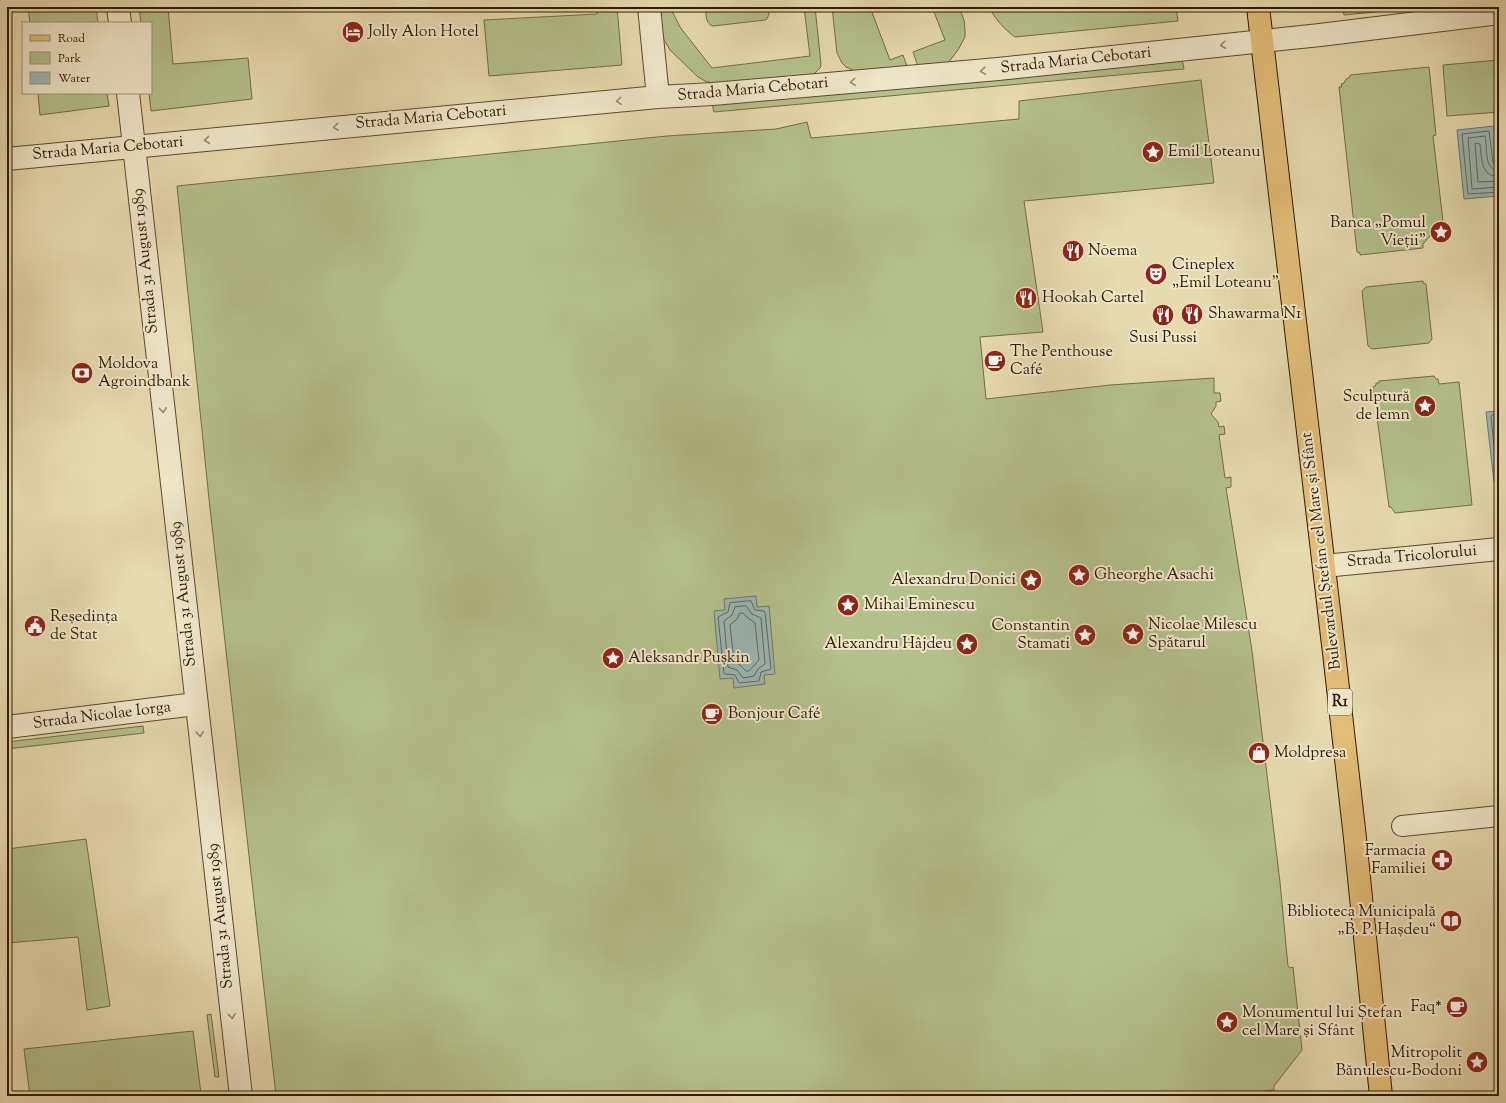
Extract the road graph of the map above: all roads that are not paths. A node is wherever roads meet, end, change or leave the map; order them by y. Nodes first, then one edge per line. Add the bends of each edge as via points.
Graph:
1 (118, 7) edge
2 (649, 7) edge
3 (1258, 7) edge
4 (1499, 13) edge
5 (120, 22) edge
6 (1262, 41) junction
7 (128, 94) edge
8 (658, 97) junction
9 (134, 148) junction
10 (7, 159) edge
11 (1499, 549) edge
12 (1324, 566) junction
13 (196, 704) junction
14 (7, 727) edge
15 (1499, 816) edge
16 (1402, 826) dead end
17 (241, 1096) edge
18 (1381, 1096) edge

1 - 5 street
2 - 8 street
3 - 6 main road, Bulevardul Ștefan cel Mare și Sfânt / R1
4 - 6 street, Strada Maria Cebotari
6 -> 8 street, Strada Maria Cebotari via 998,69
6 - 12 main road, Bulevardul Ștefan cel Mare și Sfânt / R1
7 - 9 street, Strada 31 August 1989
8 -> 9 street, Strada Maria Cebotari
9 - 10 street, Strada Maria Cebotari
9 -> 13 street, Strada 31 August 1989
11 - 12 street, Strada Tricolorului
12 - 18 main road, Bulevardul Ștefan cel Mare și Sfânt / R1
13 - 14 street, Strada Nicolae Iorga
13 -> 17 street, Strada 31 August 1989
15 - 16 street

